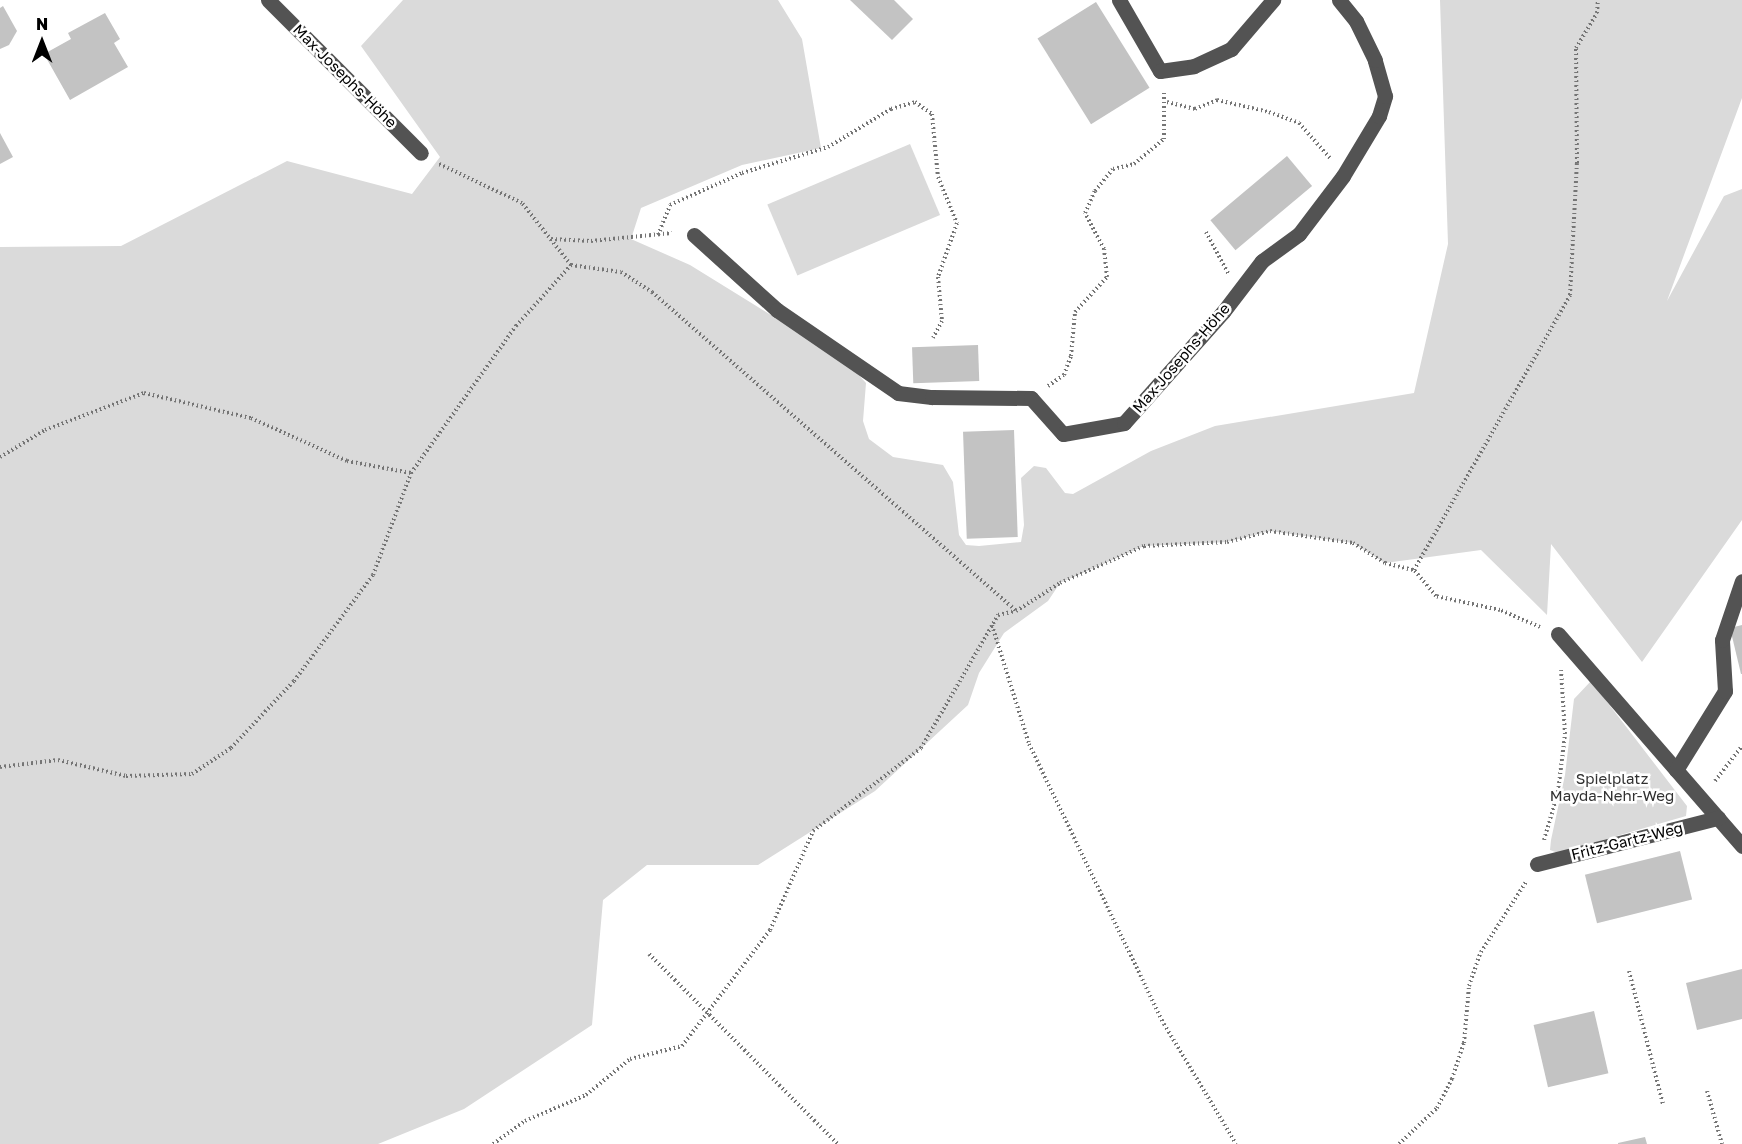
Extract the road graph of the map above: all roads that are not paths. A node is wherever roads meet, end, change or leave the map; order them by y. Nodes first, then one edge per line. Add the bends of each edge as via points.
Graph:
1 (268, 0) edge
2 (1119, 0) edge
3 (1273, 0) edge
4 (1340, 0) edge
5 (421, 153) road end
6 (694, 235) road end
7 (1742, 581) edge
8 (1558, 634) road end
9 (1676, 770) junction
10 (1718, 818) junction
11 (1742, 846) edge
12 (1537, 864) road end

1 - 5 street, Max-Josephs-Höhe
2 - 3 street via 1160,71 1194,66 1231,49
4 - 6 street, Max-Josephs-Höhe via 1356,21 1375,60 1385,96 1379,116 1343,176 1299,234 1262,261 1124,423 1063,434 1030,398 932,398 898,393 777,310
7 - 9 street via 1722,640 1725,691
8 - 9 street
9 - 10 street
10 - 11 street
10 - 12 street, Fritz-Gartz-Weg

